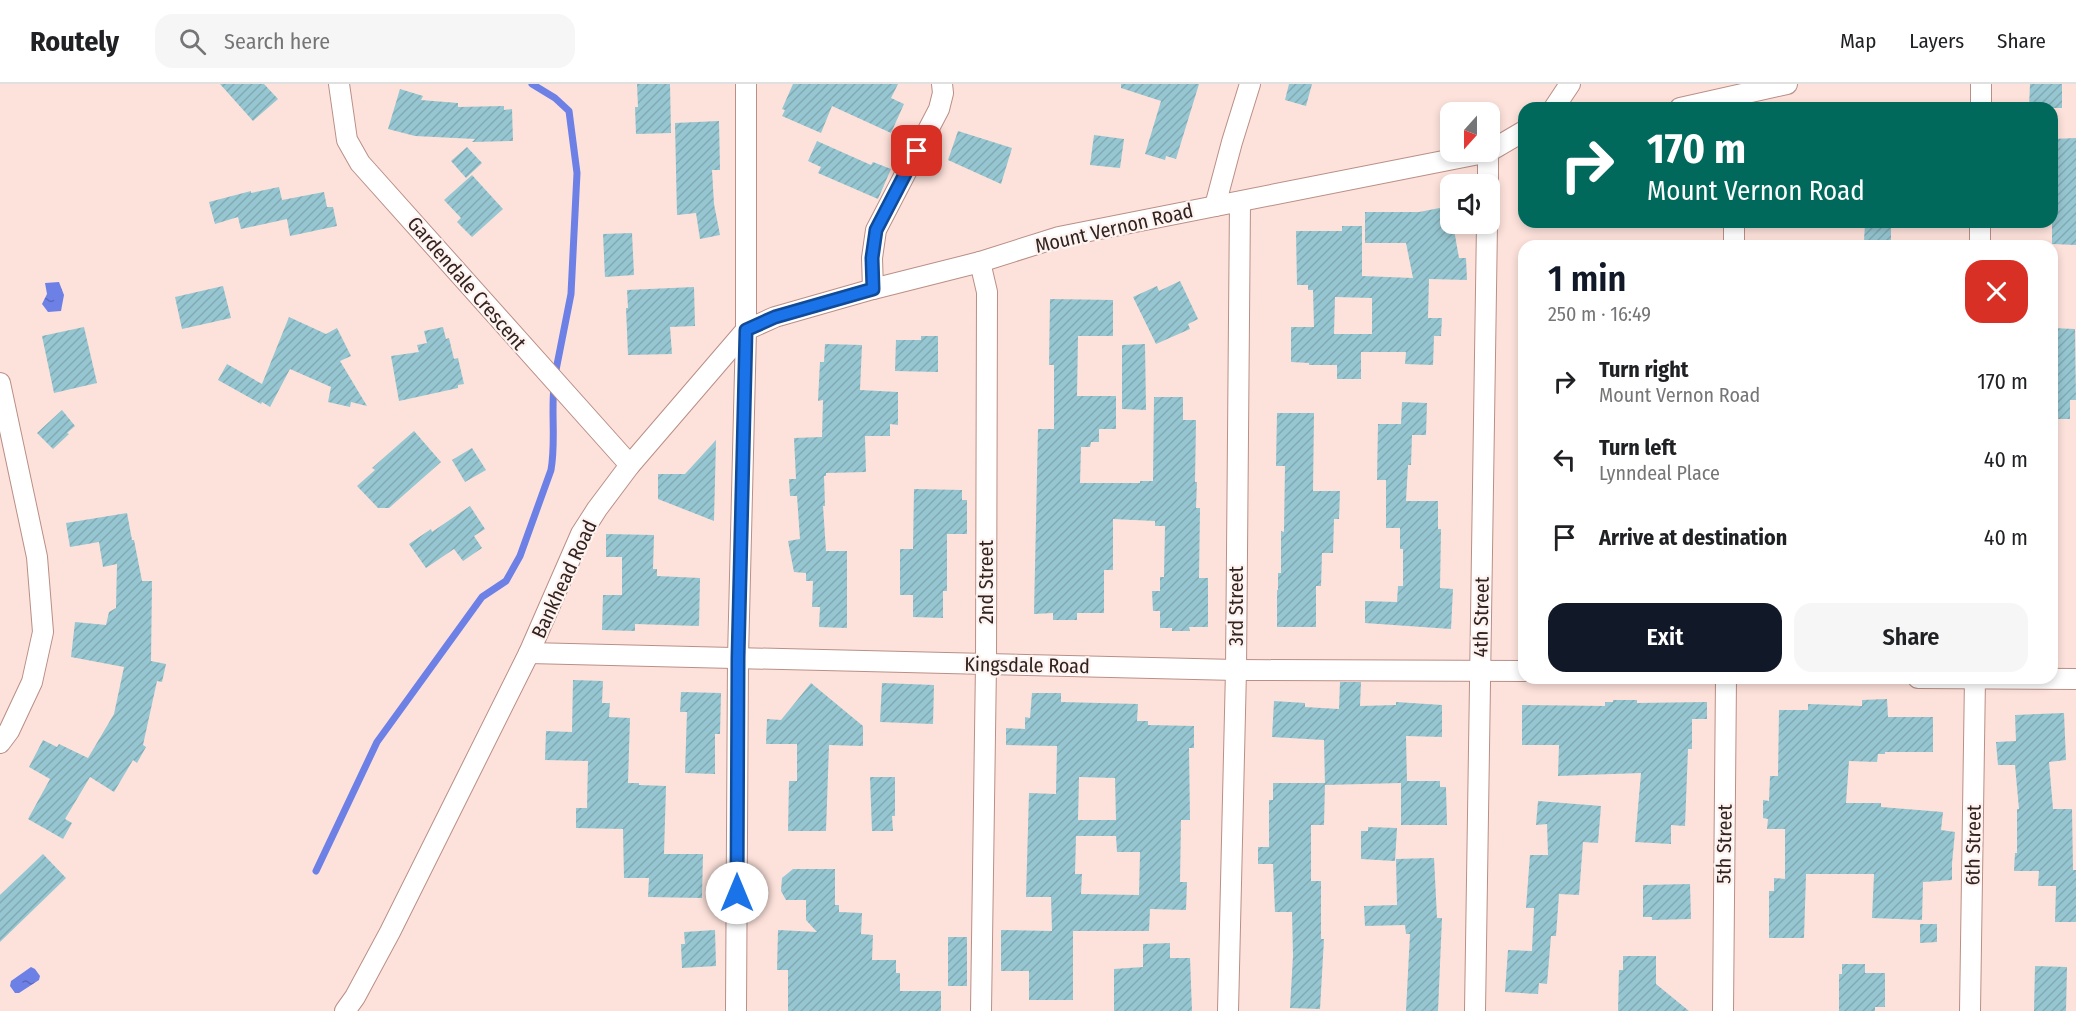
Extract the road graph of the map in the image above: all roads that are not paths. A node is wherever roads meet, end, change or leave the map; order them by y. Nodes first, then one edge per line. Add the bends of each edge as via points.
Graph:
1 (339, 84) edge
2 (746, 84) edge
3 (942, 84) edge
4 (1250, 84) edge
5 (1570, 84) edge
6 (1787, 84) edge
7 (1981, 84) edge
8 (1761, 87) edge
9 (1737, 101) edge
10 (1561, 102) edge
11 (1981, 102) edge
12 (1518, 135) edge
13 (1500, 145) edge
14 (1440, 162) edge
15 (1240, 202) junction
16 (1215, 206) junction
17 (1487, 234) edge
18 (980, 261) junction
19 (873, 289) junction
20 (746, 330) junction
21 (0, 382) edge
22 (630, 465) junction
23 (529, 652) junction
24 (738, 658) junction
25 (986, 664) junction
26 (1236, 670) junction
27 (1480, 670) junction
28 (1518, 671) edge
29 (2058, 679) edge
30 (2076, 679) edge
31 (1726, 684) edge
32 (1975, 684) edge
33 (0, 743) edge
34 (345, 1011) edge
35 (736, 1011) edge
36 (981, 1011) edge
37 (1228, 1011) edge
38 (1475, 1011) edge
39 (1723, 1011) edge
40 (1970, 1011) edge

1 - 22 street, Gardendale Crescent via 346,140 360,163
2 - 20 street
3 - 19 street via 939,109 876,230
4 - 16 street
5 - 10 street
6 - 8 street
7 - 11 street
8 - 9 street
12 - 13 street, Mount Vernon Road
14 - 15 street, Mount Vernon Road
15 - 16 street, Mount Vernon Road
15 - 26 street, 3rd Street
16 - 18 street, Mount Vernon Road via 1059,237
17 - 27 street, 4th Street
18 - 19 street, Mount Vernon Road
18 - 25 street, 2nd Street via 987,292
19 - 20 street, Mount Vernon Road via 775,317
20 - 22 street, Bankhead Road
20 - 24 street
21 - 33 street via 37,557 43,632 32,682
22 - 23 street, Bankhead Road via 581,534
23 - 24 street, Kingsdale Road
23 - 34 street, Bankhead Road via 390,932
24 - 25 street, Kingsdale Road
24 - 35 street
25 - 26 street, Kingsdale Road
25 - 36 street, 2nd Street
26 - 27 street, Kingsdale Road
26 - 37 street, 3rd Street
27 - 28 street, Kingsdale Road
27 - 38 street, 4th Street
29 - 30 street
31 - 39 street, 5th Street
32 - 40 street, 6th Street

